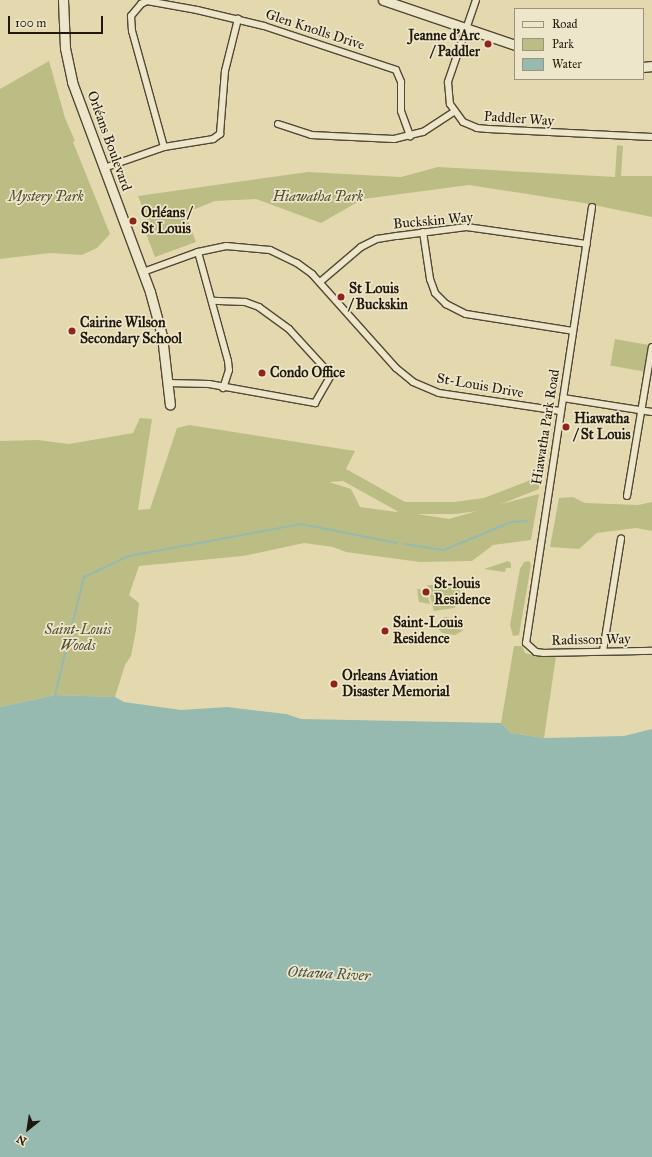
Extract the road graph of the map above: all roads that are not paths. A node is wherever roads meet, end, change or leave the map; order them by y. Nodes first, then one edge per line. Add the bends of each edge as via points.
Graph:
1 (63, 0) edge
2 (383, 0) edge
3 (476, 0) edge
4 (238, 19) junction
5 (466, 28) junction
6 (514, 44) edge
7 (454, 112) junction
8 (278, 124) dead end
9 (410, 136) junction
10 (652, 137) edge
11 (164, 147) junction
12 (104, 168) junction
13 (592, 207) dead end
14 (423, 232) junction
15 (587, 244) junction
16 (198, 252) junction
17 (143, 272) junction
18 (320, 282) junction
19 (212, 301) junction
20 (573, 331) junction
21 (652, 347) edge
22 (168, 383) junction
23 (224, 388) junction
24 (563, 398) junction
25 (170, 405) dead end
26 (642, 410) junction
27 (560, 411) junction
28 (652, 412) edge
29 (627, 496) dead end
30 (621, 538) dead end
31 (531, 648) joint
32 (603, 651) junction
33 (652, 651) edge

1 - 12 street, Orléans Boulevard via 66,59
2 - 5 street
3 - 5 street
4 - 9 street, Glen Knolls Drive via 396,70 401,82 401,111
4 - 11 street via 225,71 220,134 213,139
4 - 11 street, Glen Knolls Drive via 155,1 141,4 131,16 136,51
5 - 6 street
5 - 7 street via 448,82 448,97
7 - 9 street via 429,128
7 - 10 street, Paddler Way via 463,122 477,128
8 - 9 street via 311,135 394,139
11 - 12 street
12 - 17 street, Orléans Boulevard
13 - 15 street, Hiawatha Park Road
14 - 15 street, Buckskin Way via 482,228
14 - 18 street, Buckskin Way via 377,239 368,243
14 - 20 street via 430,279 435,293 446,304 466,314
15 - 20 street, Hiawatha Park Road
16 - 17 street, St-Louis Drive
16 - 18 street, St-Louis Drive via 233,245 270,250 297,263
16 - 19 street
17 - 22 street, Orléans Boulevard via 162,336
18 - 27 street, St-Louis Drive via 400,373 419,386 439,393
19 - 23 street via 228,361 229,370
19 - 23 street via 245,302 259,307 289,329 332,375 315,403
20 - 24 street, Hiawatha Park Road
21 - 26 street
22 - 23 street via 209,384
22 - 25 street, Orléans Boulevard
24 - 26 street
24 - 27 street, Hiawatha Park Road
26 - 28 street
26 - 29 street
27 - 31 street, Hiawatha Park Road via 526,634 526,643
30 - 32 street
31 - 32 street, Radisson Way via 544,653
32 - 33 street, Radisson Way

